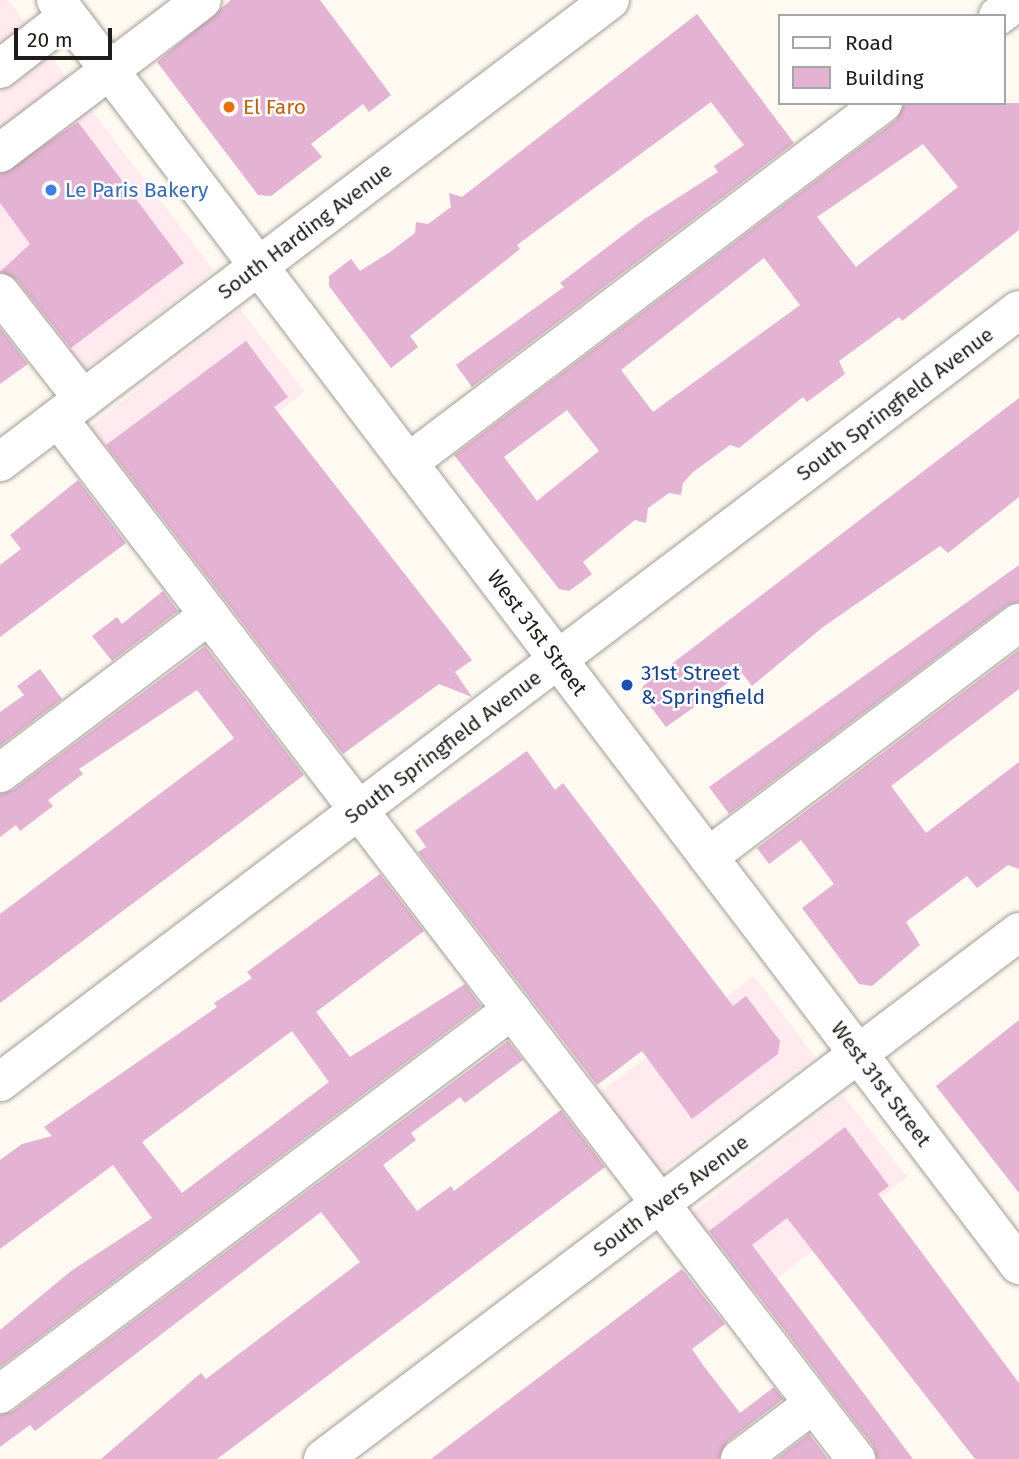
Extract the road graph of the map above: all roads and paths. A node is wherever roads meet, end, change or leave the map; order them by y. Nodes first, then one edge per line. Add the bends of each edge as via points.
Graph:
1 (202, 0) edge
2 (610, 0) edge
3 (1019, 0) edge
4 (62, 8) edge
5 (1001, 14) edge
6 (5, 54) edge
7 (110, 70) junction
8 (880, 105) edge
9 (0, 153) edge
10 (259, 266) junction
11 (0, 293) edge
12 (1019, 310) edge
13 (70, 408) junction
14 (0, 462) edge
15 (408, 463) junction
16 (209, 615) junction
17 (1019, 623) edge
18 (558, 659) junction
19 (0, 773) edge
20 (359, 810) junction
21 (708, 857) junction
22 (1019, 932) edge
23 (512, 1010) junction
24 (858, 1054) junction
25 (0, 1082) edge
26 (660, 1204) junction
27 (1016, 1255) edge
28 (0, 1394) edge
29 (813, 1404) junction
30 (324, 1459) edge
31 (740, 1459) edge
32 (856, 1459) edge

1 - 7 street
2 - 10 street, South Harding Avenue
3 - 5 street
4 - 6 street
4 - 7 street, West 31st Street
7 - 9 street
7 - 10 street, West 31st Street
8 - 15 street
10 - 13 street, South Harding Avenue
10 - 15 street, West 31st Street
11 - 13 street
12 - 18 street, South Springfield Avenue
13 - 14 street, South Harding Avenue
13 - 16 street
15 - 18 street, West 31st Street
16 - 19 street
16 - 20 street
17 - 21 street
18 - 20 street, South Springfield Avenue
18 - 21 street, West 31st Street
20 - 23 street
20 - 25 street, South Springfield Avenue
21 - 24 street, West 31st Street
22 - 24 street, South Avers Avenue
23 - 26 street
23 - 28 street
24 - 26 street, South Avers Avenue
24 - 27 street, West 31st Street
26 - 29 street
26 - 30 street, South Avers Avenue
29 - 31 street
29 - 32 street

